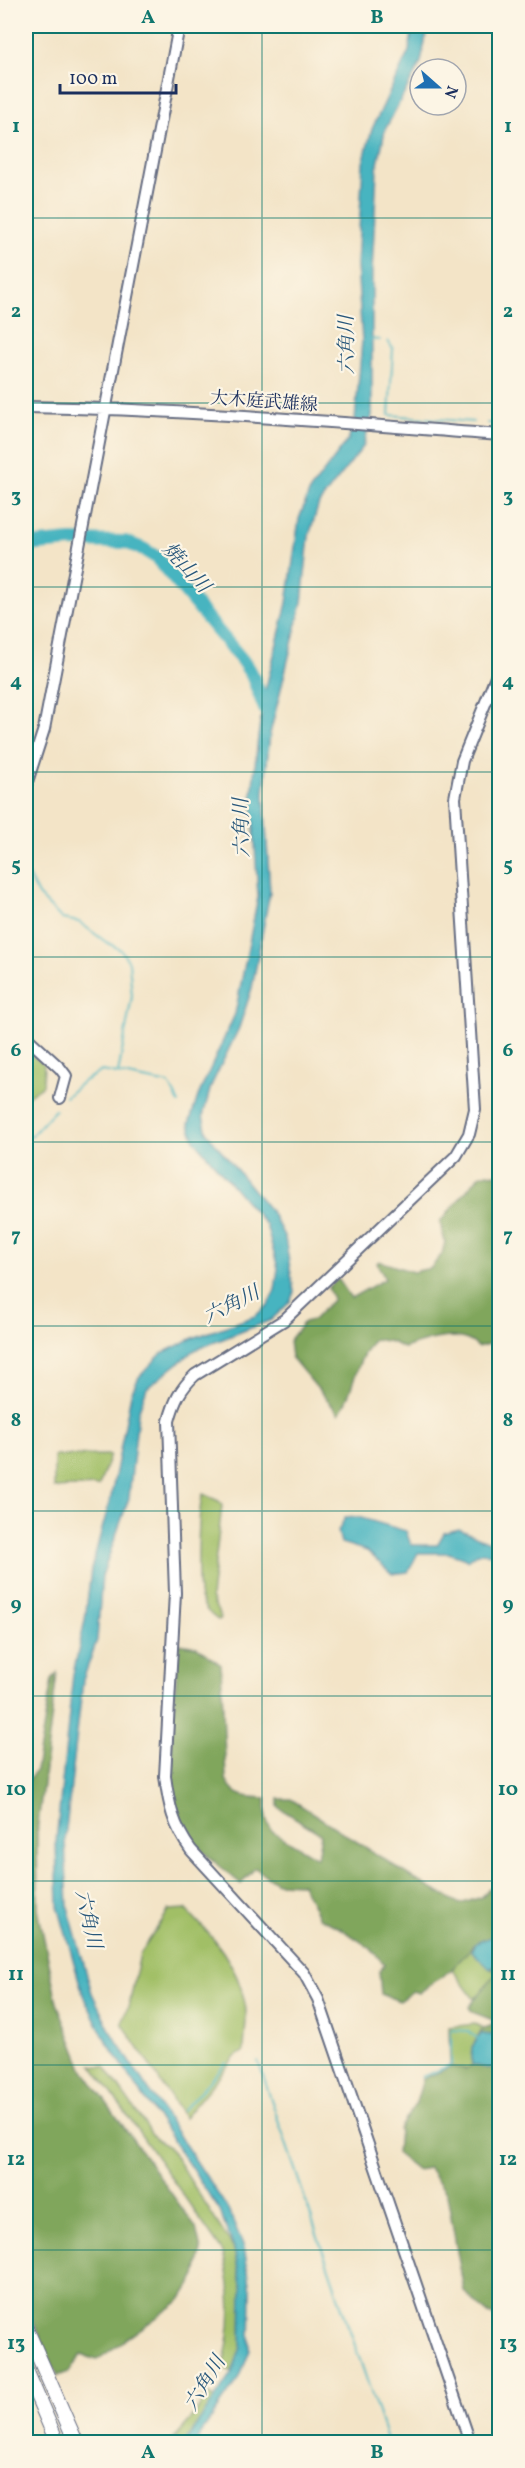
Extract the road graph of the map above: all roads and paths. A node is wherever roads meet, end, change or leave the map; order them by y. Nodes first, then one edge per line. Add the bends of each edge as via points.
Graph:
1 (179, 26) edge
2 (26, 407) edge
3 (106, 408) junction
4 (500, 435) edge
5 (500, 667) edge
6 (26, 784) edge
7 (26, 1037) edge
8 (60, 1098) dead end
9 (26, 2328) edge
10 (26, 2370) edge
11 (57, 2442) edge
12 (76, 2442) edge
13 (470, 2442) edge

1 - 3 street
2 - 3 street, 大木庭武雄線
3 - 4 street, 大木庭武雄線
3 - 6 street via 44,729
5 - 13 street via 462,761 455,798 475,1109 469,1134 456,1156 284,1320 183,1386 169,1421 176,1593 165,1776 168,1803 177,1830 191,1850 304,1972 318,1999
7 - 8 street via 66,1077
9 - 12 highway
10 - 11 highway

